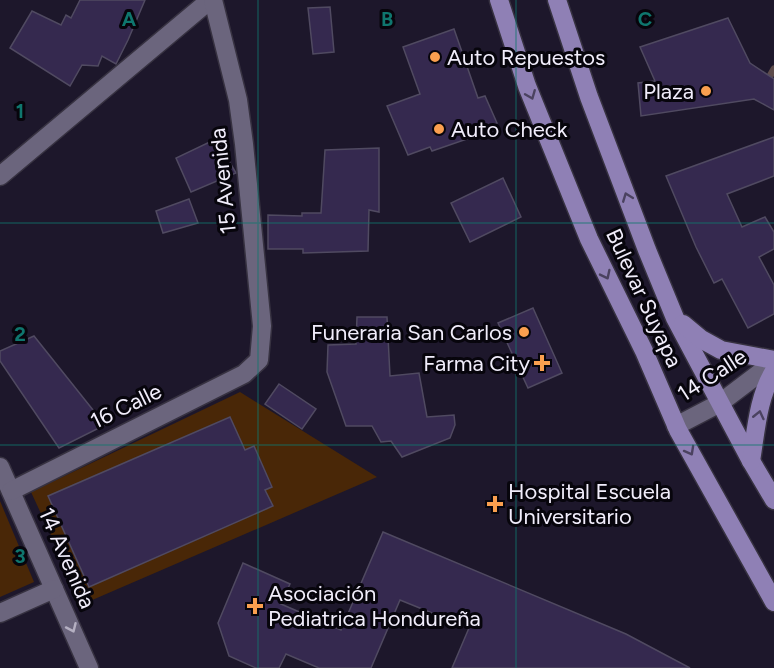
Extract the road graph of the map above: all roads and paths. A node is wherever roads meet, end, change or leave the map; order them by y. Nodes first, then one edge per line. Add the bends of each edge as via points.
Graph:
1 (212, 0) edge
2 (499, 0) edge
3 (557, 0) edge
4 (0, 176) edge
5 (675, 318) junction
6 (260, 360) joint
7 (774, 361) edge
8 (774, 371) edge
9 (720, 403) junction
10 (676, 426) junction
11 (751, 461) junction
12 (0, 467) edge
13 (10, 491) junction
14 (774, 500) edge
15 (54, 589) junction
16 (774, 602) edge
17 (0, 613) edge
18 (89, 668) edge

1 - 4 street
1 - 6 street, 15 Avenida via 238,100 244,144 262,326
2 -> 10 main road, Bulevar Suyapa via 527,86 589,239
5 -> 3 main road, Bulevar Suyapa via 589,97
5 - 7 main road via 721,350
5 - 9 main road, Bulevar Suyapa
6 - 13 street, 16 Calle via 244,374
7 - 9 street, 14 Calle
11 -> 8 main road via 758,415
9 - 10 street, 14 Calle
9 - 11 main road, Bulevar Suyapa
10 -> 16 main road, Bulevar Suyapa
11 - 14 main road, Bulevar Suyapa
12 - 13 street, 14 Avenida
13 - 15 street, 14 Avenida
15 - 17 street
15 -> 18 street, 14 Avenida

